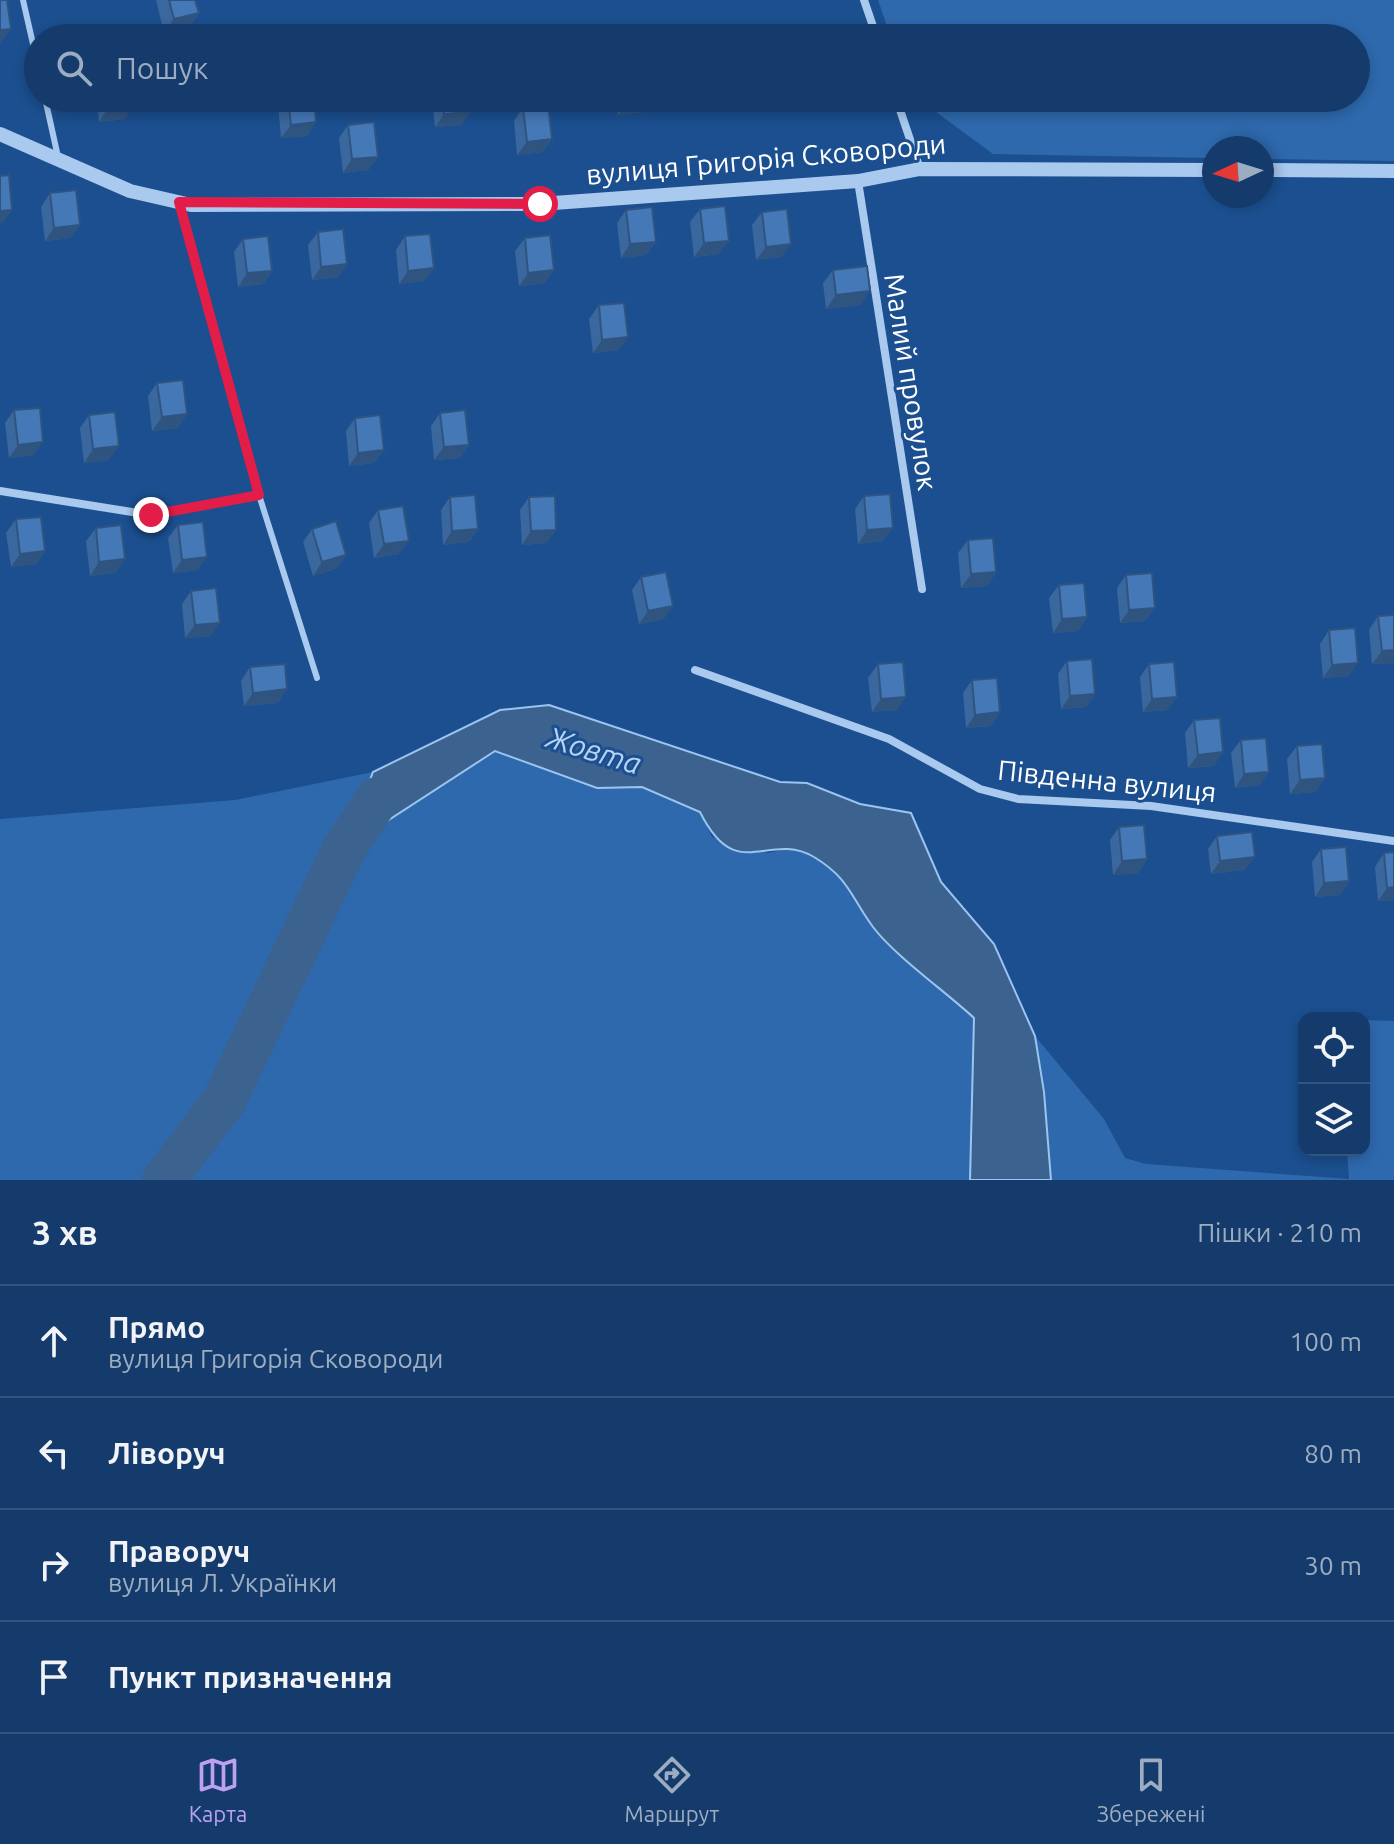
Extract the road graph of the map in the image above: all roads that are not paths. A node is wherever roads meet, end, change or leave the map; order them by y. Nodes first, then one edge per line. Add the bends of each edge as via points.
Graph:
1 (23, 0) edge
2 (864, 0) edge
3 (28, 24) edge
4 (872, 24) edge
5 (48, 112) edge
6 (901, 112) edge
7 (0, 134) edge
8 (59, 160) junction
9 (920, 169) junction
10 (1202, 170) edge
11 (1274, 170) edge
12 (1394, 171) edge
13 (858, 181) junction
14 (179, 202) junction
15 (0, 491) edge
16 (259, 495) junction
17 (922, 589) dead end
18 (695, 670) dead end
19 (317, 678) dead end
20 (1394, 841) edge

1 - 3 lane
2 - 4 street
5 - 8 lane
6 - 9 street
7 - 8 street, вулиця Григорія Сковороди
8 - 14 street, вулиця Григорія Сковороди via 130,191
9 - 10 street, вулиця Григорія Сковороди
9 - 13 street, вулиця Григорія Сковороди
11 - 12 street
13 - 14 street, вулиця Григорія Сковороди via 540,204
13 - 17 street, Малий провулок
14 - 16 lane
15 - 16 street via 151,515
16 - 19 lane
18 - 20 street, Південна вулиця via 889,739 980,789 1018,799 1151,806

